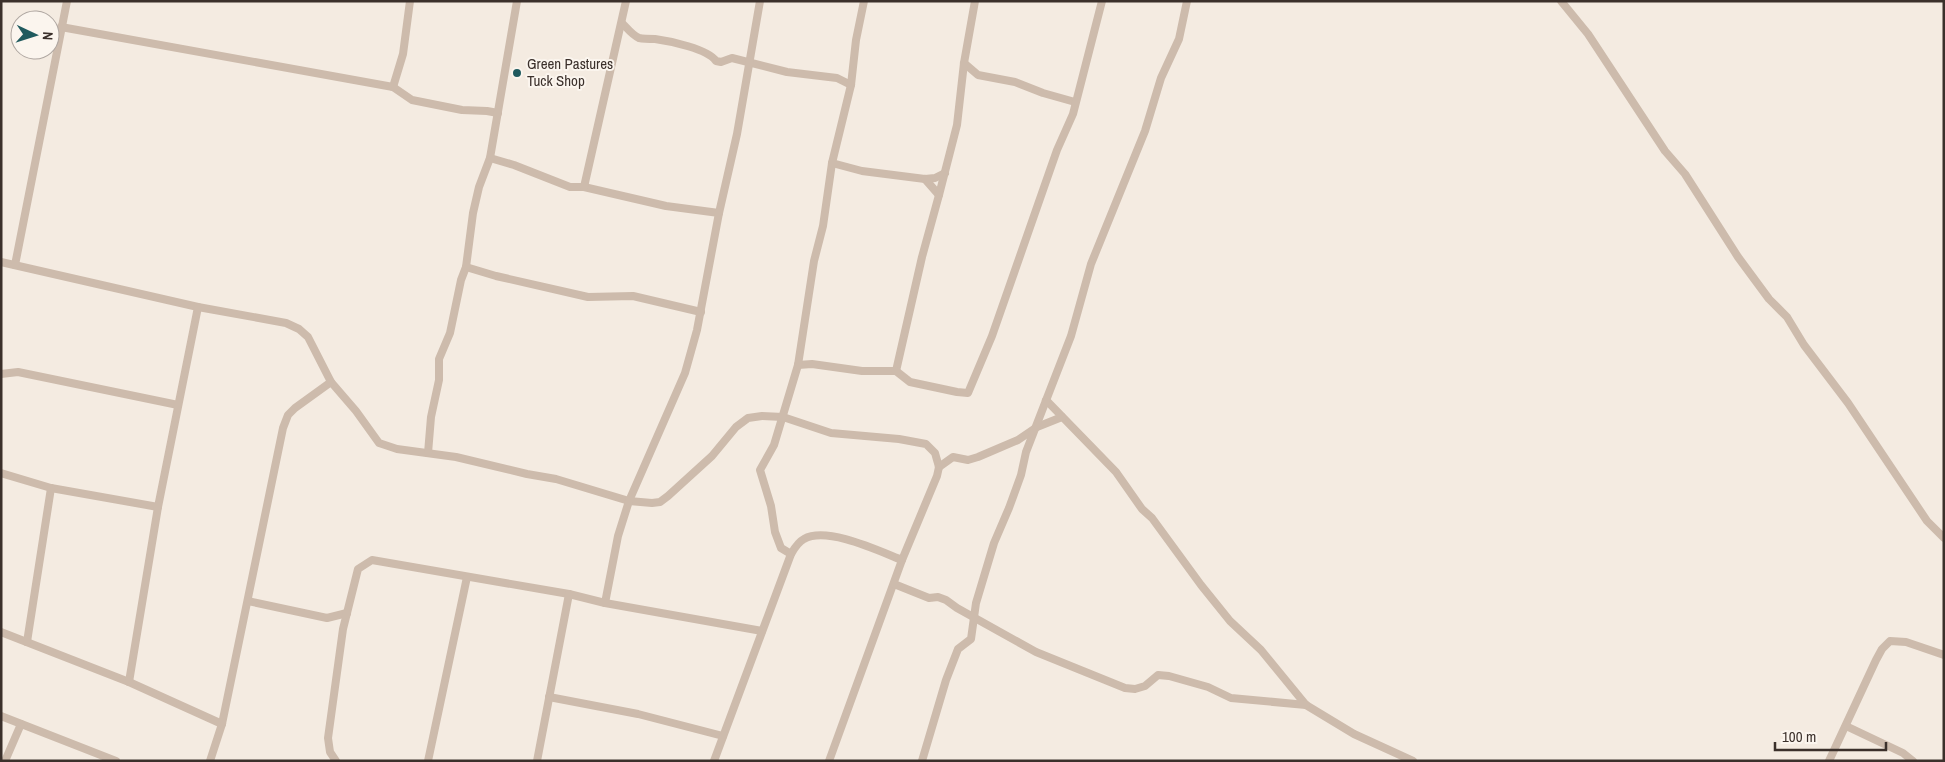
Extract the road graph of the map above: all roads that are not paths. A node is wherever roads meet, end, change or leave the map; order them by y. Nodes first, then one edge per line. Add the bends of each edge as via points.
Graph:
1 (67, 1) edge
2 (410, 1) edge
3 (517, 1) edge
4 (626, 1) edge
5 (760, 1) edge
6 (864, 1) edge
7 (975, 1) edge
8 (1102, 1) edge
9 (1187, 1) edge
10 (1561, 1) edge
11 (622, 23) junction
12 (61, 27) junction
13 (749, 61) junction
14 (964, 63) junction
15 (851, 85) junction
16 (392, 87) junction
17 (1076, 102) junction
18 (498, 113) junction
19 (490, 158) junction
20 (832, 163) junction
21 (945, 173) junction
22 (924, 179) junction
23 (584, 187) junction
24 (940, 195) junction
25 (720, 213) junction
26 (1, 262) edge
27 (15, 264) junction
28 (466, 267) junction
29 (198, 307) junction
30 (701, 312) junction
31 (798, 365) junction
32 (896, 371) junction
33 (1, 374) edge
34 (331, 382) junction
35 (1046, 400) junction
36 (178, 405) junction
37 (783, 417) junction
38 (1062, 417) junction
39 (1037, 428) junction
40 (428, 453) junction
41 (936, 453) junction
42 (953, 457) junction
43 (939, 467) junction
44 (1, 473) edge
45 (51, 488) junction
46 (629, 501) junction
47 (158, 507) junction
48 (1942, 534) edge
49 (791, 554) junction
50 (902, 560) junction
51 (467, 577) junction
52 (894, 584) junction
53 (569, 594) junction
54 (248, 601) junction
55 (605, 603) junction
56 (347, 613) junction
57 (973, 617) junction
58 (762, 631) junction
59 (1, 632) edge
60 (27, 642) junction
61 (1944, 655) edge
62 (129, 682) junction
63 (549, 697) junction
64 (1306, 705) junction
65 (1, 716) edge
66 (22, 724) junction
67 (222, 724) junction
68 (1846, 726) junction
69 (723, 736) junction
70 (5, 761) edge
71 (116, 761) edge
72 (210, 761) edge
73 (336, 761) edge
74 (428, 761) edge
75 (537, 761) edge
76 (714, 761) edge
77 (829, 761) edge
78 (922, 761) edge
79 (1414, 761) edge
80 (1829, 761) edge
81 (1913, 761) edge

1 - 12 street
2 - 16 street via 403,54
3 - 18 street
4 - 11 street
5 - 13 street
6 - 15 street
7 - 14 street
8 - 17 street
9 - 35 street via 1179,39 1161,78 1145,131 1092,264 1071,336
10 - 48 street via 1588,34 1660,144 1685,174 1738,257 1769,299 1787,317 1927,521
11 - 13 street via 640,38 699,49 716,61 732,58
11 - 23 street
12 - 16 street
12 - 27 street
13 - 15 street via 787,72 837,78
13 - 25 street
14 - 17 street via 978,75 1015,82
14 - 21 street via 957,125
15 - 20 street
16 - 18 street via 412,100
17 - 32 street via 1004,305 968,393 910,382
18 - 19 street
19 - 23 street via 570,187
19 - 28 street via 473,213
20 - 22 street via 862,171
20 - 31 street
21 - 22 street
21 - 24 street
22 - 24 street
23 - 25 street via 666,206
24 - 32 street
25 - 30 street
26 - 27 street
27 - 29 street
28 - 30 street via 588,297 633,296
28 - 40 street via 450,333 439,360 440,380 431,418
29 - 34 street via 286,323 299,329 308,338
29 - 36 street
30 - 46 street via 685,372
31 - 32 street
31 - 37 street
33 - 36 street via 18,372
34 - 40 street via 379,443
34 - 54 street via 295,408 283,428
35 - 38 street
35 - 39 street
36 - 47 street
37 - 41 street via 831,434 926,444
37 - 46 street via 748,418 736,427 712,456 660,502
37 - 49 street via 774,445 760,470 775,532 781,548
38 - 39 street
38 - 64 street via 1116,472 1230,621 1261,650
39 - 42 street via 978,457 968,460
39 - 57 street via 994,544
40 - 46 street via 556,479
41 - 42 street
41 - 43 street
42 - 43 street
43 - 50 street
44 - 45 street
45 - 47 street
45 - 60 street
46 - 55 street via 618,536
47 - 62 street
49 - 50 street via 803,539 814,535 836,537
49 - 58 street
50 - 52 street
51 - 53 street
51 - 56 street via 368,561 358,569
51 - 74 street
52 - 57 street via 929,598 946,600
52 - 77 street
53 - 55 street
53 - 63 street
54 - 56 street via 327,618
54 - 67 street
55 - 58 street
56 - 73 street via 328,738 330,752
57 - 64 street via 1036,652 1125,688 1135,689 1158,676 1170,676 1208,687 1230,698
57 - 78 street via 971,640 958,649
58 - 69 street
59 - 60 street
60 - 62 street
61 - 68 street via 1906,642 1890,641 1876,660
62 - 67 street
63 - 69 street via 638,714
63 - 75 street
64 - 79 street via 1354,734
65 - 66 street
66 - 70 street
66 - 71 street
67 - 72 street
68 - 80 street
68 - 81 street via 1902,752
69 - 76 street

